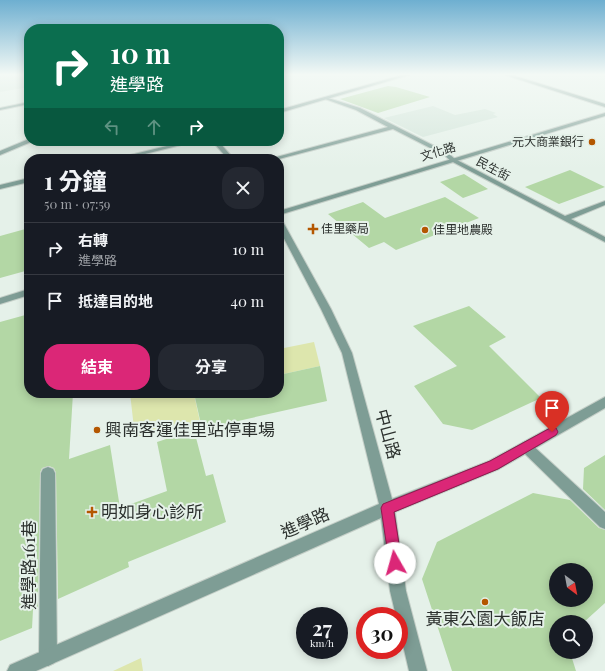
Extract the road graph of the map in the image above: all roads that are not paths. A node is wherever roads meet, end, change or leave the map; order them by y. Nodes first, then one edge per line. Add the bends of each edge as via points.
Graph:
1 (13, 106) edge
2 (298, 106) edge
3 (350, 106) edge
4 (0, 109) edge
5 (284, 111) edge
6 (605, 114) edge
7 (393, 127) junction
8 (24, 143) edge
9 (173, 146) edge
10 (219, 146) edge
11 (0, 154) edge
12 (139, 154) edge
13 (227, 154) edge
14 (284, 156) edge
15 (453, 160) junction
16 (24, 181) edge
17 (0, 187) edge
18 (605, 203) edge
19 (284, 212) edge
20 (564, 219) junction
21 (284, 231) edge
22 (605, 240) edge
23 (24, 294) edge
24 (0, 301) edge
25 (605, 402) edge
26 (526, 447) junction
27 (48, 473) dead end
28 (388, 508) junction
29 (605, 522) edge
30 (48, 657) junction
31 (16, 671) edge
32 (418, 671) edge

1 - 4 street
2 - 5 street
3 - 7 street, 民生街
6 - 15 street, 文化路
7 - 14 street
7 - 15 street, 民生街
8 - 11 street
9 - 12 street
10 - 13 street
15 - 19 street, 文化路
15 - 20 street, 民生街
16 - 17 street
18 - 20 street
20 - 22 street, 民生街
21 - 28 street, 中山路 via 347,353
23 - 24 street
25 - 26 street, 進學路
26 - 28 street, 進學路 via 494,465
26 - 29 street
27 - 30 street, 進學路161巷
28 - 30 street, 進學路
28 - 32 street, 中山路 via 398,591
30 - 31 street, 進學路

